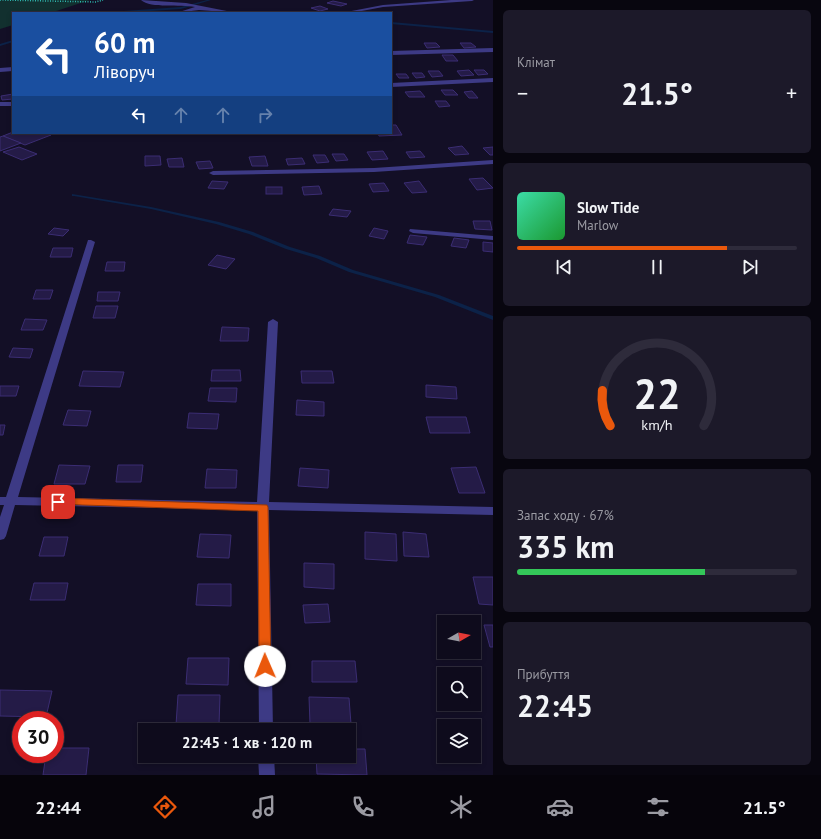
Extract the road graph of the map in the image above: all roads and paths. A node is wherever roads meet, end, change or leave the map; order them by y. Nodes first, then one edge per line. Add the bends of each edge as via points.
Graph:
1 (0, 0) edge
2 (103, 0) edge
3 (143, 0) edge
4 (472, 0) edge
5 (200, 7) junction
6 (209, 8) junction
7 (181, 12) edge
8 (212, 12) edge
9 (230, 12) edge
10 (350, 12) edge
11 (493, 50) edge
12 (392, 52) edge
13 (12, 69) edge
14 (0, 70) edge
15 (493, 80) edge
16 (392, 85) edge
17 (0, 104) edge
18 (12, 104) edge
19 (493, 162) edge
20 (213, 173) dead end
21 (413, 231) dead end
22 (493, 238) edge
23 (91, 242) dead end
24 (273, 322) dead end
25 (5, 501) edge
26 (263, 507) junction
27 (493, 511) edge
28 (0, 536) edge
29 (266, 723) edge
30 (266, 763) edge
31 (267, 775) edge

1 - 2 path
3 - 5 street via 148,3
4 - 10 street via 383,6
5 - 6 street
5 - 7 street
6 - 8 street
6 - 9 street
11 - 12 street
13 - 14 street
15 - 16 street
17 - 18 street
19 - 20 street via 374,170
21 - 22 street
23 - 25 street
24 - 26 street
25 - 26 street
25 - 28 street
26 - 27 street
26 - 29 street
30 - 31 street

